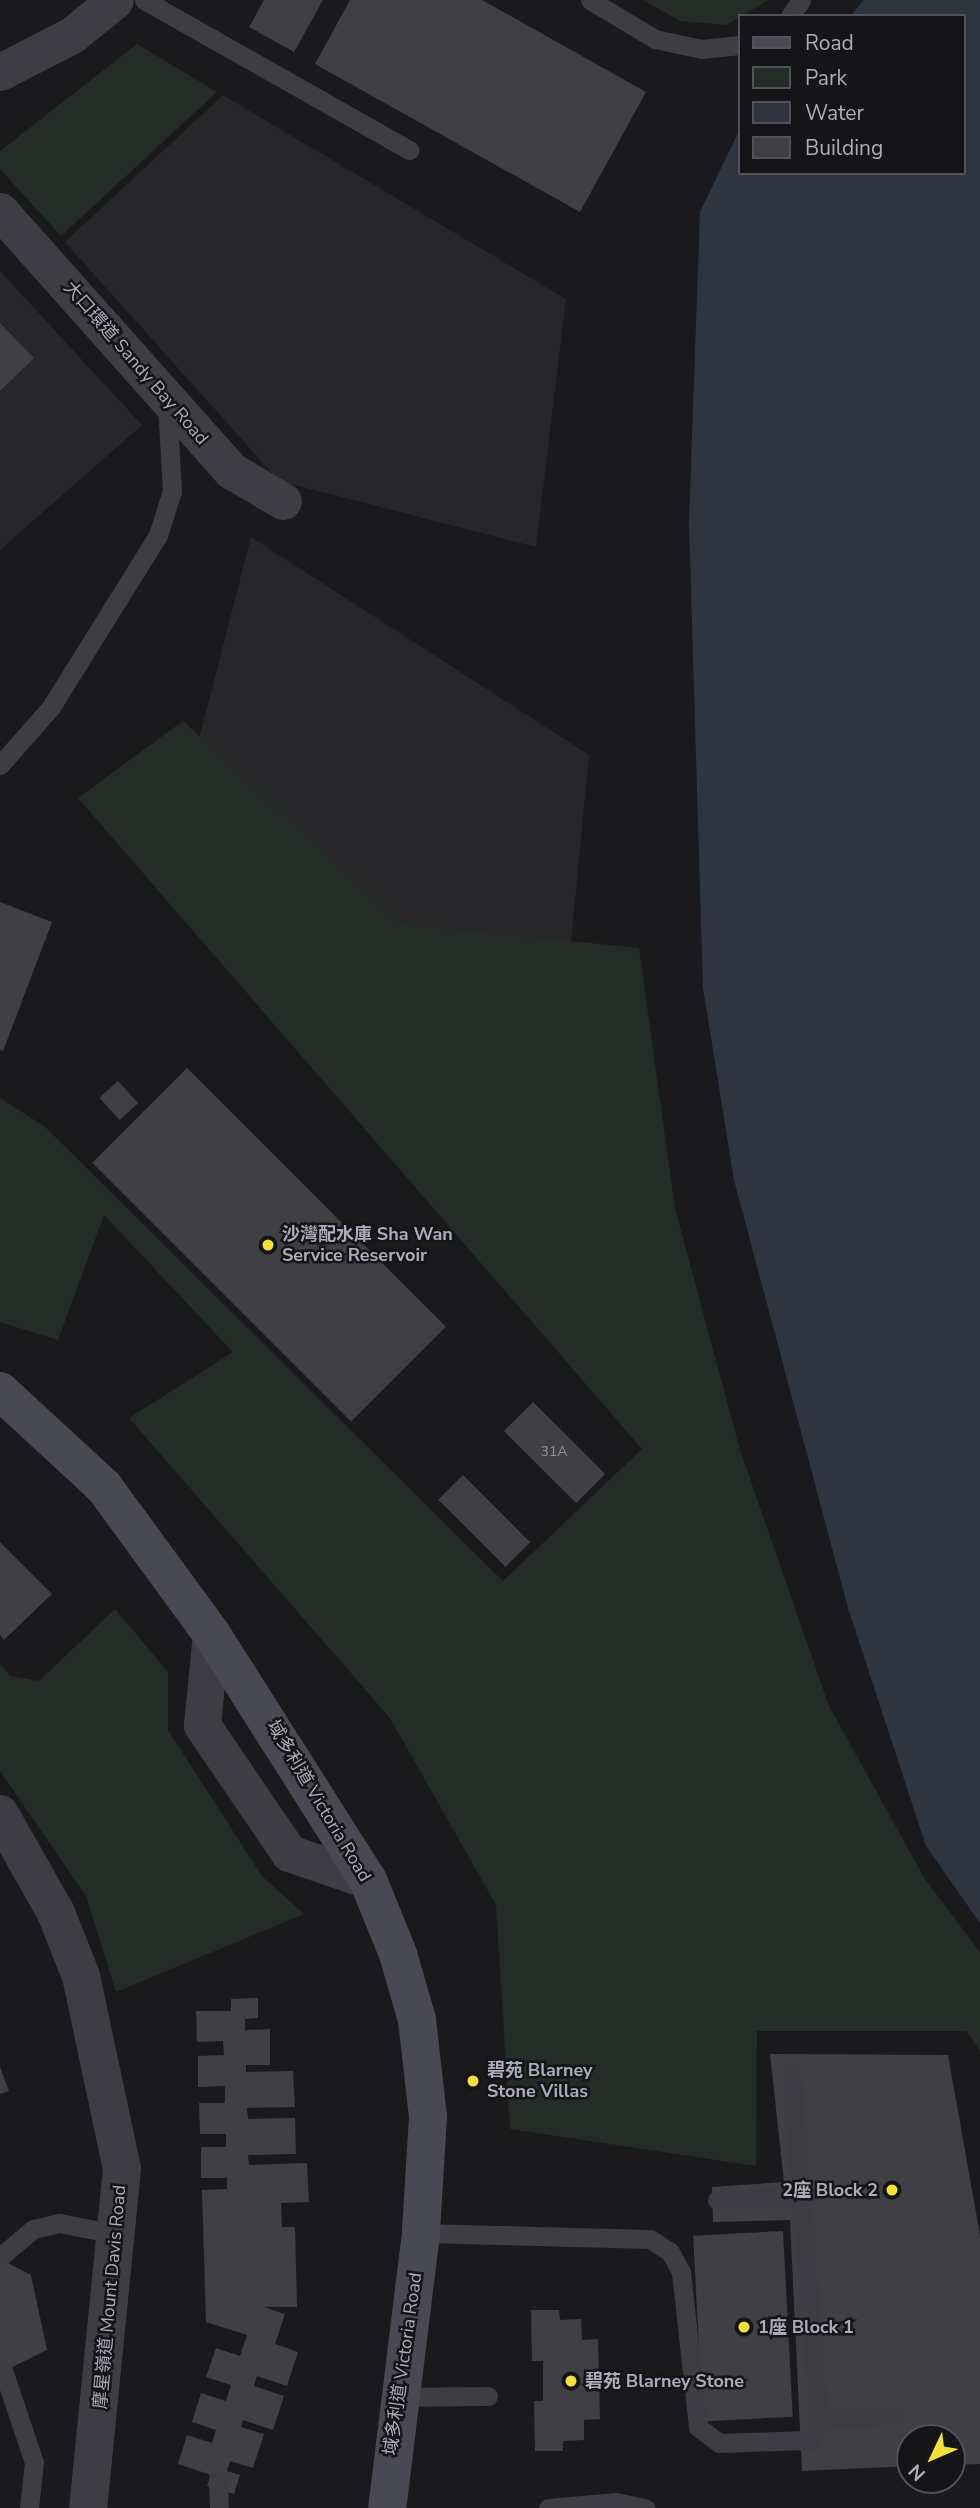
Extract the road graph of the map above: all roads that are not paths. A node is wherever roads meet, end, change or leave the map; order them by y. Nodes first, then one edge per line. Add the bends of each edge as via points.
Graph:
1 (115, 0) edge
2 (144, 0) edge
3 (590, 0) edge
4 (738, 45) edge
5 (0, 72) edge
6 (409, 150) dead end
7 (0, 211) edge
8 (167, 399) junction
9 (283, 501) dead end
10 (0, 765) edge
11 (0, 1391) edge
12 (211, 1633) junction
13 (0, 1814) edge
14 (368, 1880) junction
15 (791, 2072) dead end
16 (801, 2197) junction
17 (717, 2200) dead end
18 (421, 2233) junction
19 (120, 2235) junction
20 (0, 2257) edge
21 (3, 2370) dead end
22 (488, 2396) dead end
23 (397, 2397) junction
24 (894, 2416) dead end
25 (819, 2417) junction
26 (217, 2482) dead end
27 (29, 2508) edge
28 (88, 2508) edge
29 (219, 2508) edge
30 (387, 2508) edge
31 (548, 2508) edge
32 (645, 2508) edge

1 - 5 street via 72,35
2 - 6 lane
3 - 4 lane via 654,39 702,49
7 - 8 street, 大口環道 Sandy Bay Road
8 - 9 street, 大口環道 Sandy Bay Road via 232,471
8 - 10 lane via 172,491 158,535 51,707
11 - 12 main road, 域多利道 Victoria Road via 104,1488
12 - 14 main road, 域多利道 Victoria Road
12 - 14 street via 202,1725 289,1853
13 - 19 street, 摩星嶺道 Mount Davis Road via 56,1913 80,1976 122,2169
14 - 18 main road, 域多利道 Victoria Road via 398,1954 425,2070
15 - 16 lane
16 - 17 lane
16 - 25 lane
18 - 23 main road, 域多利道 Victoria Road
18 - 25 lane via 650,2239 670,2252 681,2272 696,2421 705,2436 719,2443 803,2444 817,2434
19 - 20 lane via 59,2223 33,2229
19 - 28 street, 摩星嶺道 Mount Davis Road
21 - 27 lane via 34,2462
22 - 23 lane
23 - 30 main road, 域多利道 Victoria Road
24 - 25 lane
26 - 29 lane
31 - 32 lane via 616,2502

